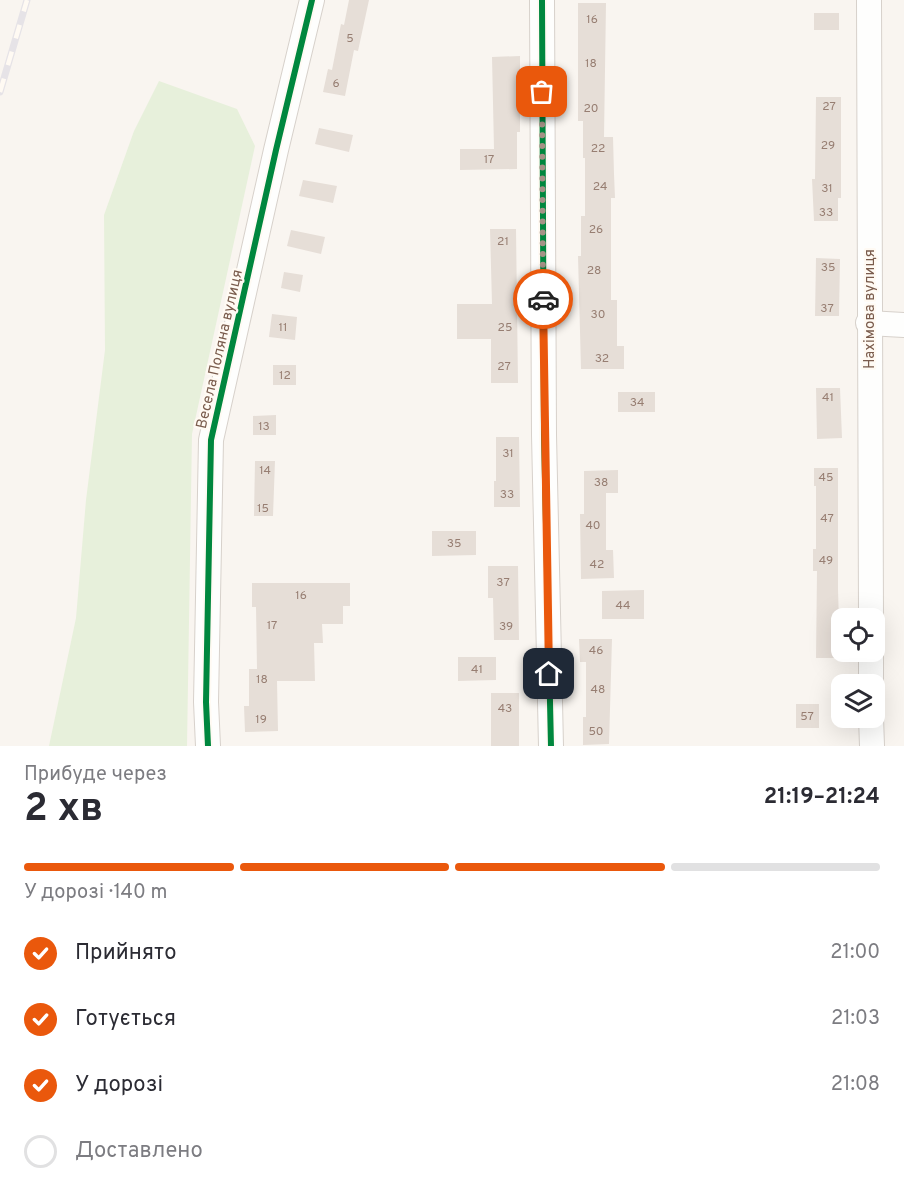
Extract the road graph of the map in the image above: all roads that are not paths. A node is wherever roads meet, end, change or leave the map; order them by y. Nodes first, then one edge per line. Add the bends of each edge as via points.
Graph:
1 (312, 0) edge
2 (542, 0) edge
3 (869, 0) edge
4 (868, 323) junction
5 (904, 325) edge
6 (871, 608) edge
7 (871, 728) edge
8 (208, 746) edge
9 (551, 746) edge
10 (872, 746) edge

1 - 8 street, Весела Поляна вулиця via 211,440
2 - 9 street via 544,423
3 - 4 street, Нахімова вулиця
4 - 5 street
4 - 6 street, Нахімова вулиця
7 - 10 street

